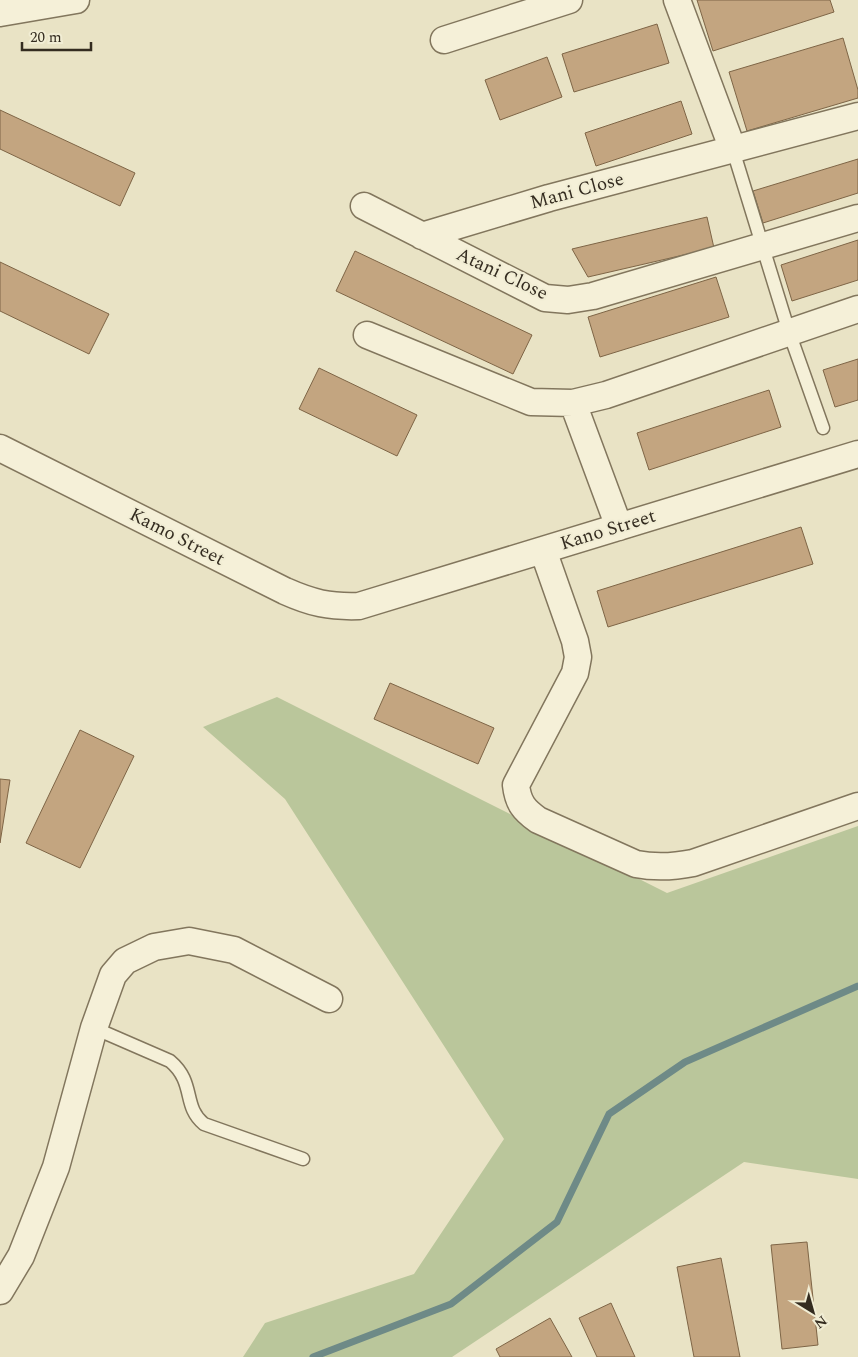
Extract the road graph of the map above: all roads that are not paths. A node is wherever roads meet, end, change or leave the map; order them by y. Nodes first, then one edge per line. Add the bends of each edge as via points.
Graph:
1 (76, 0) edge
2 (569, 0) edge
3 (677, 0) edge
4 (0, 13) edge
5 (444, 40) dead end
6 (858, 116) edge
7 (733, 150) junction
8 (364, 206) dead end
9 (858, 218) edge
10 (422, 236) junction
11 (762, 248) junction
12 (858, 309) edge
13 (790, 332) junction
14 (367, 335) dead end
15 (573, 403) junction
16 (823, 428) dead end
17 (0, 448) edge
18 (858, 454) edge
19 (619, 527) junction
20 (543, 550) junction
21 (359, 606) joint
22 (858, 806) edge
23 (329, 999) dead end
24 (94, 1028) junction
25 (303, 1159) dead end
26 (0, 1291) edge

1 - 4 street
2 - 5 street
3 - 7 street
6 - 7 street, Mani Close
7 - 10 street, Mani Close via 549,198
7 - 11 lane
8 - 10 street, Atani Close
9 - 11 street, Atani Close
10 - 11 street, Atani Close via 545,298 568,300 593,296
11 - 13 lane
12 - 13 street
13 - 15 street via 606,395
13 - 16 lane
14 - 15 street via 531,402
15 - 19 street
17 - 21 street, Kamo Street via 309,602
18 - 19 street, Kano Street
19 - 20 street, Kano Street
20 - 21 street, Kano Street
20 - 22 street via 578,657 575,673 516,785 517,798 524,809 538,820 636,864 652,868 693,862
23 - 24 street via 234,950 189,941 154,947 125,961 113,976
24 - 25 lane via 170,1061 180,1069 186,1078 193,1111 204,1124
24 - 26 street via 56,1166 21,1256

